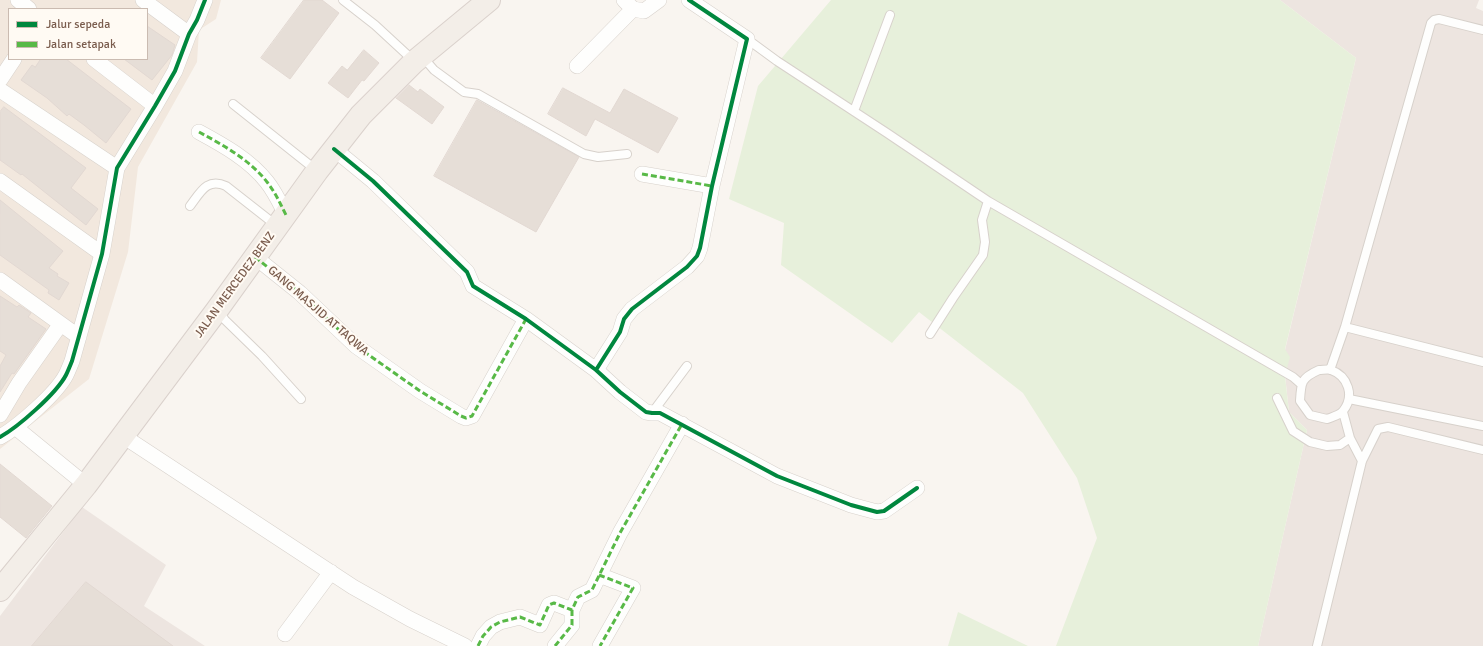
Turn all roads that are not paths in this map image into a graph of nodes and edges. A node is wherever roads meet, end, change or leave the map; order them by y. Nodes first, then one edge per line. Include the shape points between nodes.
1 (18, 0) edge
2 (143, 0) edge
3 (205, 0) edge
4 (343, 0) edge
5 (489, 0) edge
6 (659, 0) edge
7 (689, 0) edge
8 (629, 5) edge
9 (28, 8) edge
10 (890, 15) dead end
11 (1483, 30) edge
12 (189, 34) junction
13 (747, 39) junction
14 (418, 58) junction
15 (13, 60) edge
16 (95, 60) edge
17 (577, 66) dead end
18 (0, 80) edge
19 (0, 90) edge
20 (233, 104) dead end
21 (155, 106) junction
22 (854, 111) junction
23 (199, 132) dead end
24 (334, 149) junction
25 (627, 154) dead end
26 (117, 168) junction
27 (317, 171) junction
28 (642, 174) dead end
29 (0, 181) edge
30 (712, 186) junction
31 (988, 201) junction
32 (190, 206) dead end
33 (282, 221) junction
34 (102, 254) junction
35 (255, 257) junction
36 (0, 280) edge
37 (217, 310) junction
38 (526, 319) junction
39 (60, 325) junction
40 (1345, 327) junction
41 (930, 334) dead end
42 (79, 338) junction
43 (1483, 362) edge
44 (687, 366) dead end
45 (596, 370) junction
46 (1330, 370) junction
47 (1301, 384) junction
48 (1277, 398) dead end
49 (301, 399) dead end
50 (1349, 399) junction
51 (1343, 412) junction
52 (652, 413) junction
53 (0, 415) edge
54 (682, 424) junction
55 (1483, 426) edge
56 (15, 427) junction
57 (123, 436) junction
58 (0, 437) edge
59 (1350, 438) junction
60 (1483, 450) edge
61 (1362, 462) junction
62 (86, 485) junction
63 (917, 488) dead end
64 (332, 572) junction
65 (599, 575) junction
66 (0, 590) edge
67 (572, 610) junction
68 (285, 634) dead end
69 (465, 646) edge
70 (478, 646) edge
71 (555, 646) edge
72 (600, 646) edge
73 (1317, 646) edge

1 - 9 street
2 - 12 street
3 - 12 street
4 - 14 lane
5 - 14 main road, JALAN MERCEDEZ BENZ
6 - 8 street via 644,11
7 - 13 street
8 - 17 street
10 - 22 lane
11 - 40 lane via 1439,19 1431,23
12 - 21 street via 175,71
13 - 22 lane
13 - 30 street
14 - 24 main road, JALAN MERCEDEZ BENZ via 361,115
14 - 25 lane via 464,92 478,94 584,154 598,157
15 - 18 street
16 - 21 street
19 - 26 street
20 - 27 lane
21 - 26 street
22 - 31 lane
23 - 33 street via 242,159 259,174 273,191
24 - 27 main road, JALAN MERCEDEZ BENZ
24 - 38 street via 378,186 467,272 472,286
26 - 34 street
27 - 33 main road, JALAN MERCEDEZ BENZ
28 - 30 street
29 - 34 street
30 - 45 street via 697,256 687,267 632,309
31 - 41 lane via 982,220 985,242 983,255
31 - 47 lane via 1293,377
32 - 33 lane via 205,187 211,183 218,183
33 - 35 main road, JALAN MERCEDEZ BENZ
34 - 42 street
35 - 37 main road, JALAN MERCEDEZ BENZ
35 - 38 street, GANG MASJID AT TAQWA via 356,346 420,391 466,418 472,416
36 - 39 street
37 - 49 lane
37 - 57 main road, JALAN MERCEDEZ BENZ
38 - 45 street
39 - 42 street
39 - 53 street
40 - 43 lane
40 - 46 lane
42 - 56 street via 72,361 57,388
44 - 52 lane
45 - 52 street via 646,412
46 - 47 lane via 1319,370 1308,375
46 - 50 lane via 1342,376 1348,386
47 - 51 lane via 1300,401 1310,415 1327,420
48 - 59 lane via 1292,431 1310,442 1326,446 1340,445
50 - 51 lane
50 - 55 lane
51 - 59 lane
52 - 54 street via 658,412
54 - 63 street via 777,476 861,508 884,511
54 - 65 street
56 - 58 street
56 - 62 street
57 - 62 main road, JALAN MERCEDEZ BENZ
57 - 64 street
59 - 61 lane
60 - 61 lane via 1388,427 1378,429
61 - 73 lane
62 - 66 main road, JALAN MERCEDEZ BENZ
64 - 68 street
64 - 69 street via 399,613
65 - 67 street via 592,590 578,597
65 - 72 street via 633,588
67 - 70 street via 554,603 549,605 540,625 520,617 500,622 491,626
67 - 71 street via 572,625

